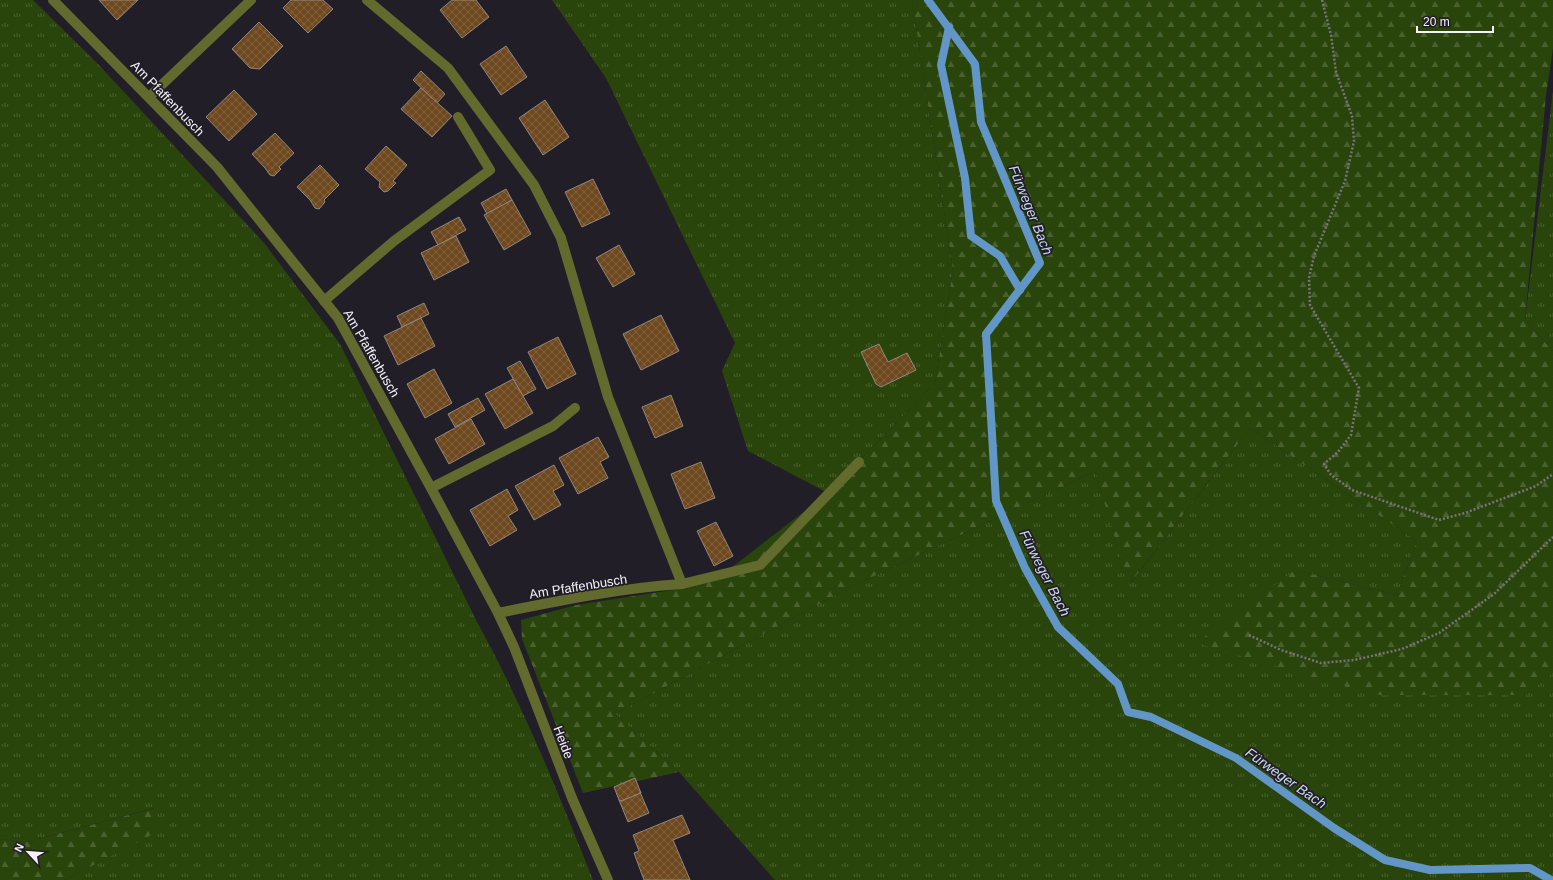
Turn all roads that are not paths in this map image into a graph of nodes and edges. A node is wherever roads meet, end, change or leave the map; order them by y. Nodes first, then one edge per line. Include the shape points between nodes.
1 (53, 0) edge
2 (251, 0) edge
3 (367, 0) edge
4 (149, 98) junction
5 (458, 117) dead end
6 (324, 301) junction
7 (575, 408) dead end
8 (859, 462) dead end
9 (431, 488) junction
10 (682, 584) junction
11 (498, 613) junction
12 (608, 880) edge

1 - 4 street, Am Pfaffenbusch
2 - 4 street
3 - 10 street via 448,68 534,185 561,238 608,397
4 - 6 street, Am Pfaffenbusch via 217,167
5 - 6 street via 490,170 394,241
6 - 9 street, Am Pfaffenbusch via 338,318
7 - 9 street via 553,426
8 - 10 street, Am Pfaffenbusch via 760,565
9 - 11 street, Am Pfaffenbusch
10 - 11 street, Am Pfaffenbusch via 574,598
11 - 12 street, Heide via 514,646 572,798

